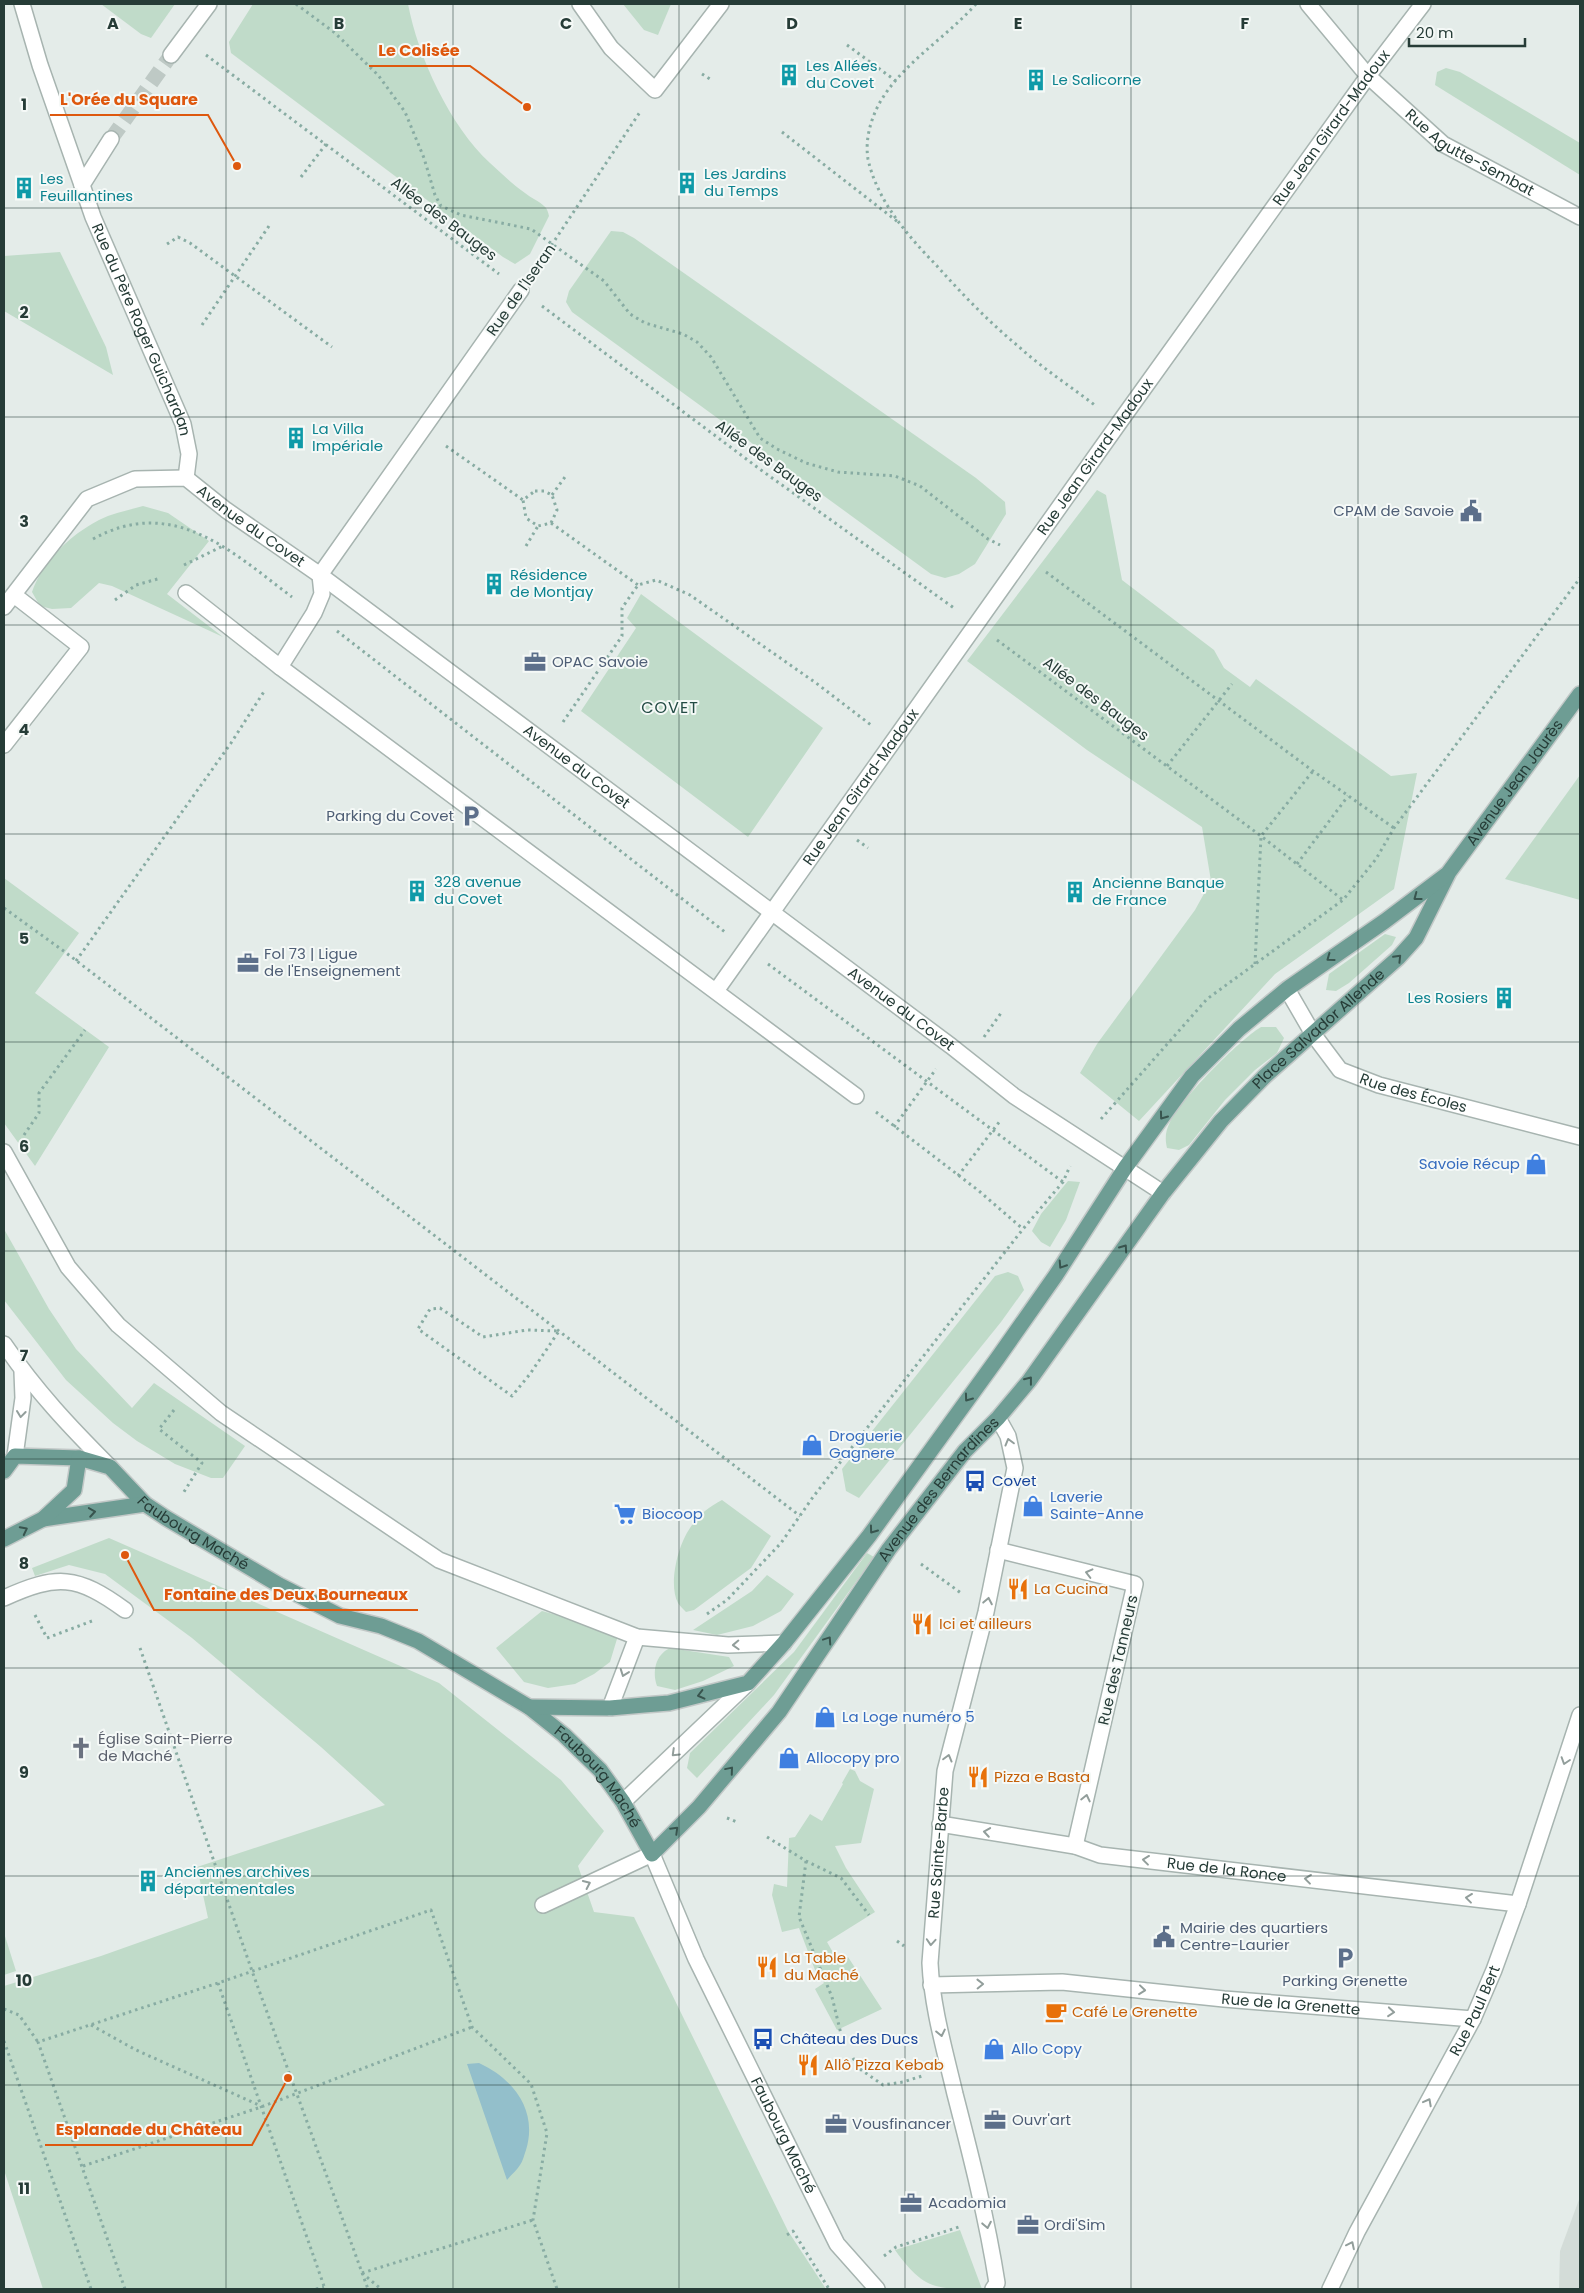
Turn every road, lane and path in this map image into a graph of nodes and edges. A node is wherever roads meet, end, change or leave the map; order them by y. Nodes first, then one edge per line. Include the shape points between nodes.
1 (22, 4) edge
2 (209, 4) edge
3 (296, 4) edge
4 (580, 4) edge
5 (721, 4) edge
6 (976, 4) edge
7 (1308, 4) edge
8 (1423, 4) edge
9 (184, 38) junction
10 (847, 45) dead end
11 (171, 55) tunnel mouth
12 (1368, 76) junction
13 (896, 81) junction
14 (655, 90) junction
15 (782, 132) dead end
16 (111, 139) tunnel mouth
17 (326, 144) junction
18 (301, 178) dead end
19 (82, 185) junction
20 (1580, 217) edge
21 (271, 223) dead end
22 (902, 225) junction
23 (167, 244) dead end
24 (552, 244) junction
25 (235, 277) junction
26 (521, 290) junction
27 (202, 325) dead end
28 (332, 347) dead end
29 (1119, 423) junction
30 (439, 441) dead end
31 (565, 476) dead end
32 (186, 478) junction
33 (552, 495) junction
34 (523, 500) junction
35 (551, 523) junction
36 (538, 526) junction
37 (91, 540) dead end
38 (526, 546) dead end
39 (1023, 557) junction
40 (320, 575) junction
41 (638, 585) junction
42 (186, 593) dead end
43 (14, 595) junction
44 (4, 607) edge
45 (314, 613) junction
46 (976, 624) junction
47 (280, 667) junction
48 (1232, 684) dead end
49 (1580, 694) edge
50 (1219, 701) junction
51 (572, 708) dead end
52 (848, 708) dead end
53 (4, 745) edge
54 (1167, 766) junction
55 (1313, 771) junction
56 (1348, 796) junction
57 (1394, 828) dead end
58 (1261, 836) junction
59 (1297, 864) junction
60 (1449, 872) junction
61 (1343, 900) dead end
62 (4, 908) edge
63 (773, 913) junction
64 (747, 949) junction
65 (76, 961) junction
66 (1255, 964) dead end
67 (1287, 989) junction
68 (716, 991) junction
69 (85, 1030) dead end
70 (1313, 1034) junction
71 (951, 1046) junction
72 (927, 1083) junction
73 (856, 1096) joint
74 (1014, 1096) junction
75 (1221, 1121) joint
76 (894, 1127) junction
77 (993, 1132) junction
78 (1580, 1137) edge
79 (6, 1155) edge
80 (1125, 1168) junction
81 (958, 1176) junction
82 (1063, 1182) dead end
83 (1163, 1193) junction
84 (1023, 1229) dead end
85 (558, 1331) junction
86 (4, 1344) edge
87 (22, 1372) junction
88 (182, 1416) dead end
89 (998, 1418) junction
90 (72, 1429) junction
91 (15, 1456) junction
92 (79, 1458) junction
93 (110, 1467) junction
94 (4, 1471) edge
95 (145, 1504) junction
96 (800, 1516) dead end
97 (166, 1518) junction
98 (43, 1519) junction
99 (4, 1539) edge
100 (998, 1550) junction
101 (921, 1564) dead end
102 (4, 1598) edge
103 (124, 1610) joint
104 (986, 1612) junction
105 (37, 1620) dead end
106 (637, 1636) junction
107 (784, 1643) junction
108 (140, 1648) dead end
109 (748, 1683) junction
110 (529, 1707) junction
111 (610, 1708) junction
112 (1580, 1715) edge
113 (623, 1802) junction
114 (940, 1824) junction
115 (767, 1837) dead end
116 (1075, 1846) junction
117 (652, 1854) junction
118 (806, 1861) junction
119 (1518, 1904) junction
120 (543, 1905) dead end
121 (870, 1915) dead end
122 (252, 1971) junction
123 (218, 1983) junction
124 (931, 1985) junction
125 (4, 2008) edge
126 (1473, 2018) junction
127 (90, 2024) junction
128 (472, 2027) junction
129 (841, 2034) dead end
130 (4, 2041) edge
131 (38, 2042) junction
132 (853, 2058) dead end
133 (948, 2066) junction
134 (297, 2093) junction
135 (261, 2106) junction
136 (83, 2166) junction
137 (533, 2220) junction
138 (988, 2225) junction
139 (787, 2235) dead end
140 (362, 2273) junction
141 (864, 2274) junction
142 (324, 2288) edge
143 (91, 2289) edge
144 (126, 2289) edge
145 (316, 2289) edge
146 (368, 2289) edge
147 (381, 2289) edge
148 (557, 2289) edge
149 (829, 2289) edge
150 (877, 2289) edge
151 (993, 2289) edge
152 (1330, 2289) edge

1 - 19 street, Rue du Père Roger Guichardan
2 - 9 street
3 - 24 path via 335,32 378,75 400,104 441,206 461,215 531,229
4 - 14 street via 611,48
5 - 14 street
6 - 13 path via 961,21 915,59
7 - 12 street
8 - 12 street, Rue Jean Girard-Madoux
9 - 11 street
9 - 17 path, Allée des Bauges
10 - 13 path
12 - 20 street, Rue Agutte-Sembat via 1443,144
12 - 29 street, Rue Jean Girard-Madoux
13 - 22 path via 879,105 867,135 868,158 881,195
14 - 24 path, Rue de l'Iseran
15 - 22 path
16 - 19 street
17 - 18 path
17 - 26 path, Allée des Bauges
19 - 32 street, Rue du Père Roger Guichardan via 183,424 189,454
21 - 25 path
22 - 29 path via 925,254 995,326
23 - 25 path via 178,237
24 - 26 path, Rue de l'Iseran
24 - 39 path via 604,281 630,314 645,323 683,334 697,342 711,357 760,438 806,463 838,472 895,476 920,486 988,539
25 - 27 path
25 - 28 path
26 - 40 street, Rue de l'Iseran
26 - 46 path, Allée des Bauges via 761,470
29 - 39 street, Rue Jean Girard-Madoux
30 - 34 path
31 - 33 path
32 - 40 street, Avenue du Covet
32 - 43 street, Avenue du Covet via 135,479 87,499
33 - 34 path via 535,491
33 - 35 path via 557,510
34 - 36 path via 526,518
35 - 36 path
35 - 41 path
36 - 38 path
37 - 45 path via 124,525 156,524 195,531 224,546
39 - 46 street, Rue Jean Girard-Madoux
39 - 50 path
40 - 45 street via 322,594
40 - 63 street, Avenue du Covet
41 - 51 path via 622,608 622,636
41 - 52 path via 656,580 690,595
42 - 47 street
43 - 44 street, Avenue du Covet
43 - 53 street via 81,647
45 - 47 street
45 - 64 path
46 - 54 path, Allée des Bauges
46 - 63 street, Rue Jean Girard-Madoux
47 - 65 path via 231,743
47 - 68 street
48 - 50 path
49 - 60 main road, Avenue Jean Jaurès
50 - 54 path
50 - 55 path
54 - 58 path, Allée des Bauges
55 - 56 path
55 - 58 path
56 - 57 path
56 - 59 path
58 - 59 path, Allée des Bauges
58 - 66 path
59 - 61 path, Allée des Bauges
60 -> 67 main road
70 -> 60 main road, Place Salvador Allende via 1416,938
62 - 65 path
63 - 64 street, Rue Jean Girard-Madoux
63 - 71 street, Avenue du Covet
64 - 68 street, Rue Jean Girard-Madoux
64 - 72 path
65 - 85 path
67 - 70 street, Rue des Écoles
67 -> 80 main road, Avenue des Bernardines via 1239,1029 1192,1076
68 - 73 street
69 - 79 path via 40,1092 39,1112
70 - 75 main road, Place Salvador Allende
70 - 78 street, Rue des Écoles via 1340,1070 1380,1085
71 - 72 path
71 - 74 street, Avenue du Covet
72 - 76 path
72 - 77 path
73 - 76 path
74 - 77 path
74 - 80 street, Avenue du Covet
75 - 83 main road, Avenue des Bernardines
76 - 81 path
77 - 81 path
77 - 82 path
79 - 106 street via 68,1267 118,1325 221,1413 439,1560
80 - 83 street, Avenue du Covet
80 -> 107 main road, Avenue des Bernardines via 997,1359 869,1536
81 - 84 path
89 -> 83 main road, Avenue des Bernardines via 1029,1381
85 - 85 path via 527,1330 483,1337 440,1308 430,1309 418,1329 512,1396
85 - 96 path
86 - 87 street, Faubourg Maché
87 - 90 street, Faubourg Maché
87 -> 91 street via 23,1398
88 - 97 path via 174,1410 159,1429 202,1463
100 -> 89 street, Rue Sainte-Barbe via 1015,1468 1008,1436
117 -> 89 main road, Avenue des Bernardines via 698,1807 779,1712 889,1549 965,1451
90 - 92 street, Faubourg Maché
90 - 93 street, Faubourg Maché
91 - 92 main road
91 - 94 main road
92 - 93 main road
92 - 98 main road via 74,1490
93 - 95 main road, Faubourg Maché
95 - 97 main road, Faubourg Maché
98 -> 95 main road
97 - 110 main road, Faubourg Maché via 279,1585 340,1616 381,1626 418,1641
99 -> 98 main road
104 -> 100 street, Rue Sainte-Barbe
116 -> 100 street, Rue des Tanneurs via 1135,1584
101 - 104 path
102 - 103 street via 25,1589 65,1582 100,1592
103 - 105 path via 47,1638
114 -> 104 street, Rue Sainte-Barbe via 945,1771
107 -> 106 street via 728,1645
106 -> 111 street
107 - 109 main road, Avenue des Bernardines
108 - 122 path
109 -> 111 main road via 670,1702
109 -> 113 street, Avenue des Bernardines
110 - 111 main road
110 - 113 main road, Faubourg Maché via 600,1770
112 -> 119 street, Rue Paul Bert
113 - 117 main road, Faubourg Maché
116 -> 114 street, Rue de la Ronce
114 -> 124 street, Rue Sainte-Barbe
115 - 118 path
119 -> 116 street, Rue de la Ronce via 1100,1855
120 -> 117 street
117 - 141 street, Faubourg Maché via 696,1959 836,2244
118 - 121 path via 841,1878
118 - 129 path via 799,1917 832,1996
119 - 126 street, Rue Paul Bert
122 - 123 path
122 - 128 path via 431,1910
122 - 134 path
123 - 127 path
123 - 135 path
124 -> 126 street, Rue de la Grenette via 1062,1982
124 -> 133 street, Rue Sainte-Barbe
125 - 131 path via 19,2015
152 -> 126 street, Rue Paul Bert via 1357,2232
127 - 131 path
127 - 135 path via 136,2050
128 - 134 path
128 - 137 path via 531,2084 547,2133
130 - 143 path
131 - 136 path
132 - 133 path via 860,2069 883,2085 904,2082
133 - 138 street, Rue Sainte-Barbe
134 - 135 path
134 - 140 path
135 - 136 path
135 - 142 path
136 - 144 path
137 - 140 path
137 - 148 path
138 - 141 path via 976,2222 896,2247
138 - 151 street, Rue Sainte-Barbe via 997,2283
139 - 149 path via 793,2231
140 - 146 path
140 - 147 path
141 - 150 street, Faubourg Maché
142 - 145 path

